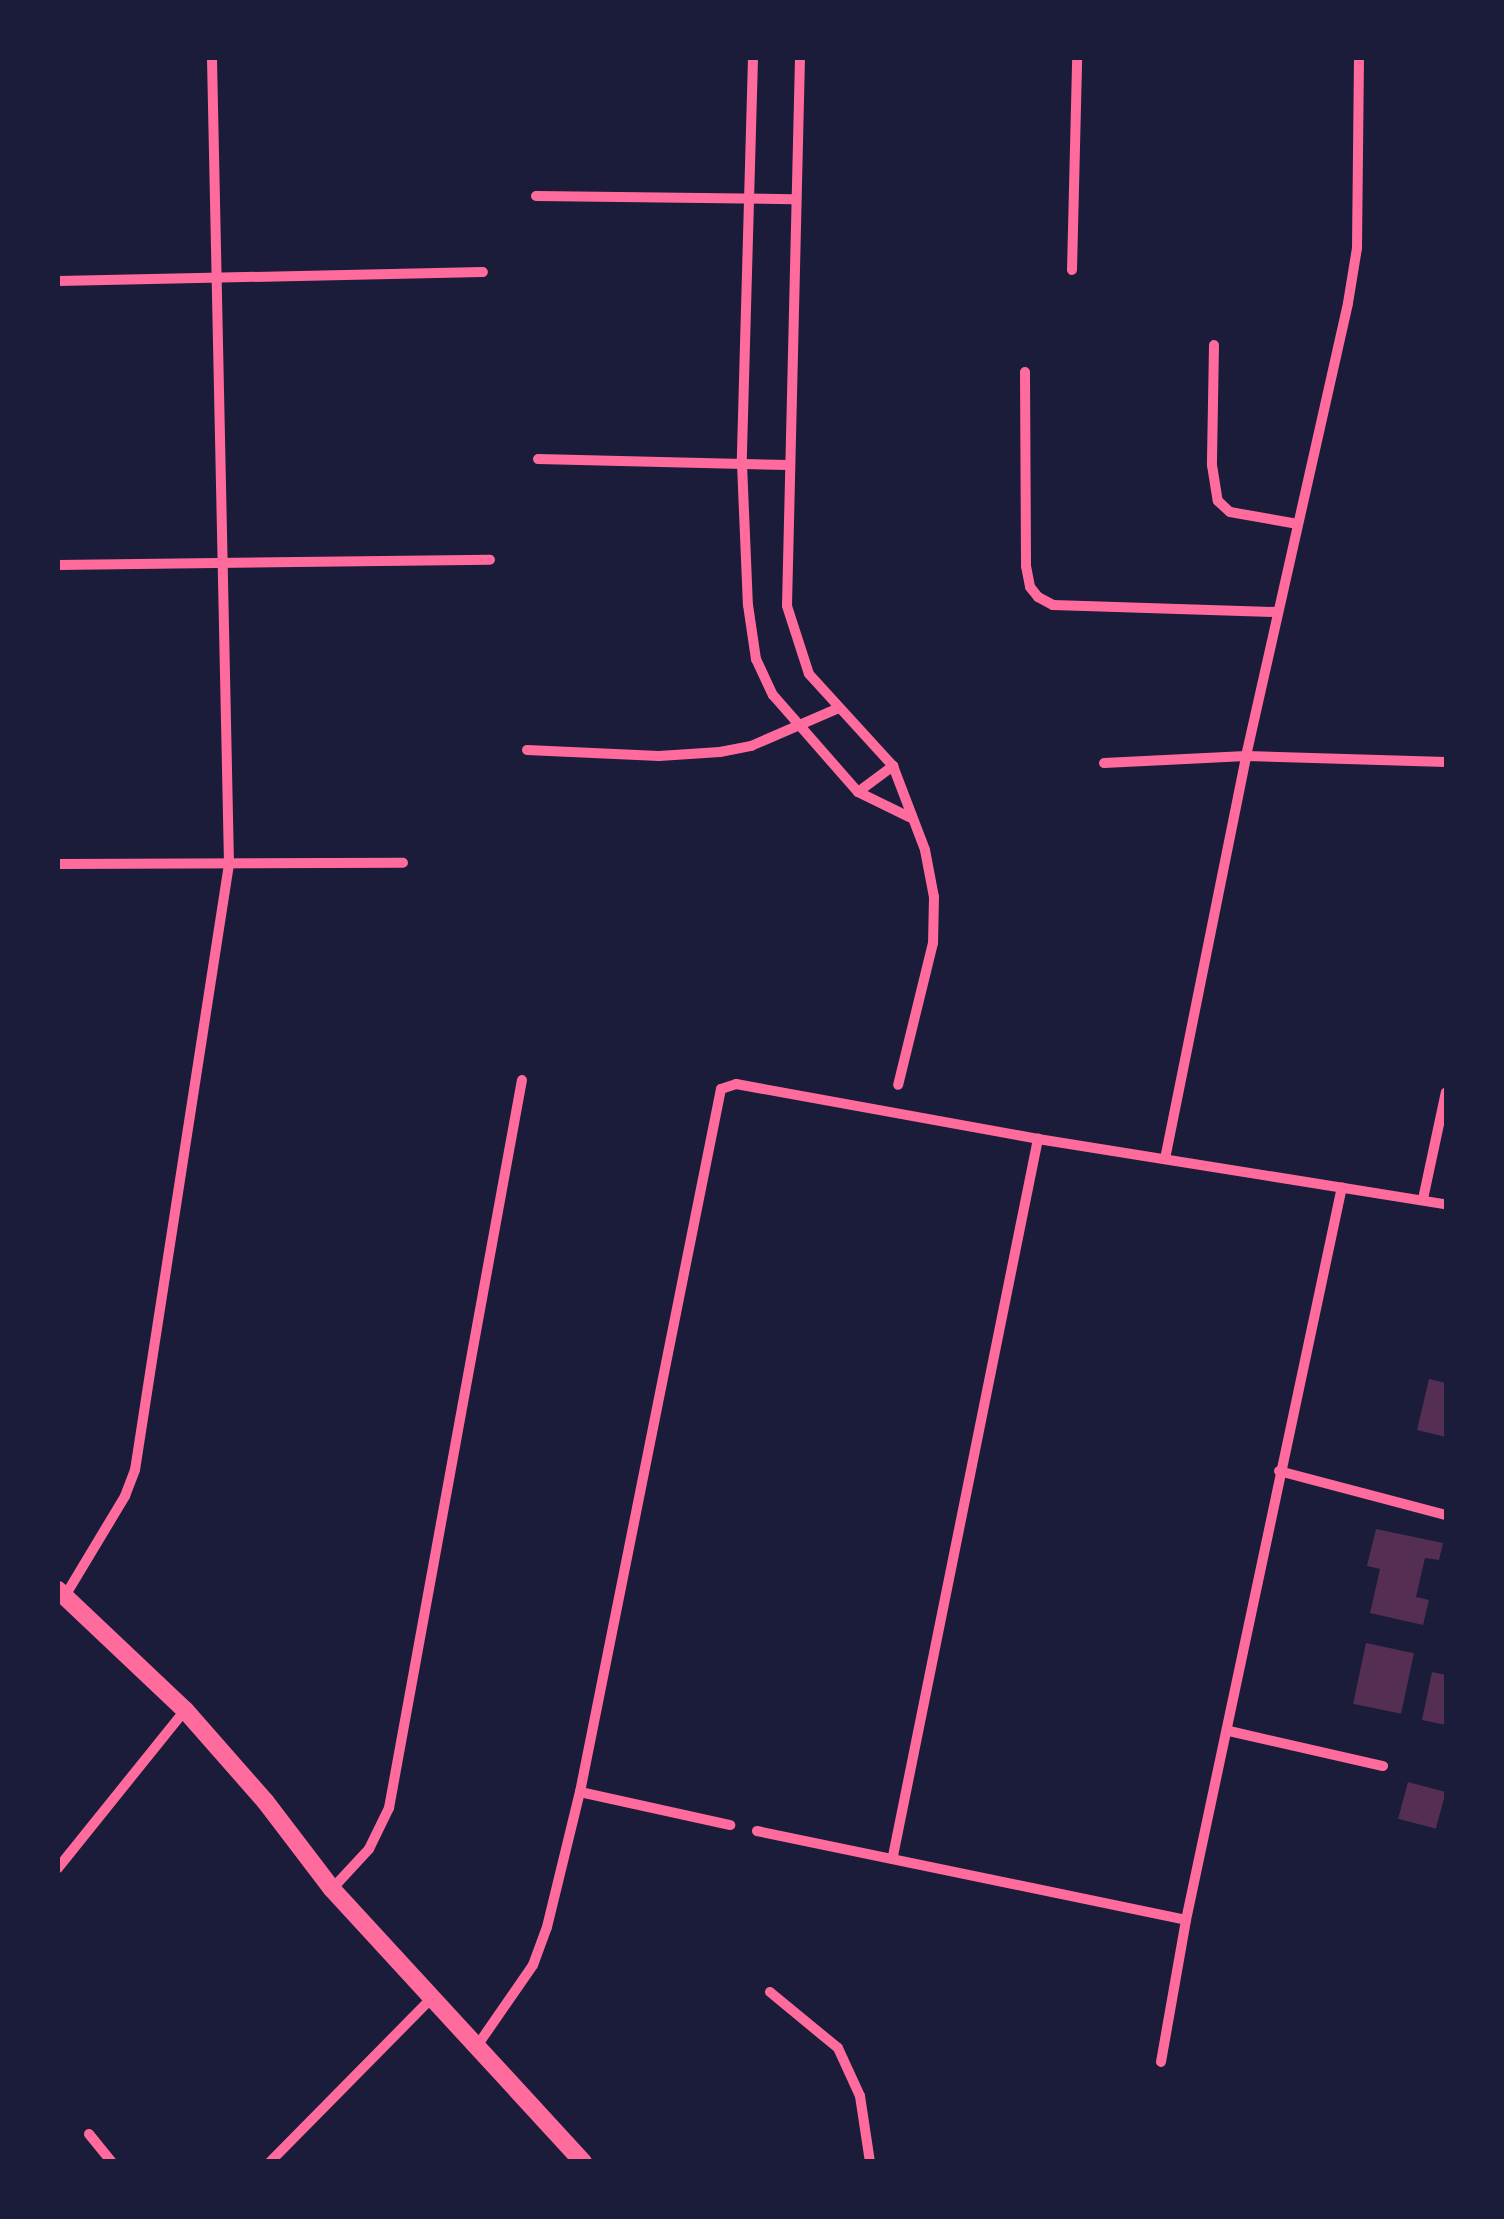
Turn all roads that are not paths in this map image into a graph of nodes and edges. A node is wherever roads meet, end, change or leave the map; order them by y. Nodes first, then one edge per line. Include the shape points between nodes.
1 (212, 58) edge
2 (754, 58) edge
3 (800, 58) edge
4 (1077, 58) edge
5 (1359, 58) edge
6 (536, 196) dead end
7 (751, 199) junction
8 (794, 200) junction
9 (1072, 270) dead end
10 (483, 272) dead end
11 (216, 278) junction
12 (58, 281) edge
13 (1214, 346) dead end
14 (1025, 372) dead end
15 (538, 460) dead end
16 (742, 464) junction
17 (788, 465) junction
18 (1298, 524) junction
19 (490, 560) dead end
20 (222, 563) junction
21 (58, 565) edge
22 (1277, 612) junction
23 (839, 708) junction
24 (798, 726) junction
25 (527, 750) dead end
26 (1246, 756) junction
27 (1446, 762) edge
28 (1104, 764) dead end
29 (893, 766) junction
30 (858, 792) junction
31 (909, 816) junction
32 (403, 863) dead end
33 (58, 864) edge
34 (229, 864) junction
35 (522, 1080) dead end
36 (898, 1085) dead end
37 (1446, 1092) edge
38 (1038, 1139) junction
39 (1165, 1159) junction
40 (1342, 1187) junction
41 (1423, 1199) junction
42 (1446, 1204) edge
43 (1279, 1471) junction
44 (1446, 1515) edge
45 (61, 1593) edge
46 (185, 1710) junction
47 (1229, 1731) junction
48 (1383, 1766) dead end
49 (580, 1792) junction
50 (730, 1825) dead end
51 (757, 1831) dead end
52 (893, 1856) junction
53 (58, 1868) edge
54 (332, 1889) junction
55 (1186, 1920) junction
56 (770, 1992) dead end
57 (432, 1998) junction
58 (477, 2046) junction
59 (1160, 2062) dead end
60 (89, 2134) dead end
61 (112, 2162) edge
62 (270, 2162) edge
63 (583, 2162) edge
64 (870, 2162) edge

1 - 11 street
2 - 7 street
3 - 8 street
4 - 9 street
5 - 18 street via 1357,248
6 - 7 street
7 - 8 street
7 - 16 street
8 - 17 street
10 - 11 street
11 - 12 street
11 - 20 street
13 - 18 street via 1212,465 1218,502 1230,512
14 - 22 street via 1026,566 1038,598 1053,605
15 - 16 street
16 - 17 street
16 - 24 street via 756,659 772,695
17 - 23 street via 788,606 808,674
18 - 22 street
19 - 20 street
20 - 21 street
20 - 34 street
22 - 26 street
23 - 24 street
23 - 29 street
24 - 25 street via 720,752
24 - 30 street
26 - 27 street
26 - 28 street
26 - 39 street
29 - 30 street
29 - 31 street
30 - 31 street
31 - 36 street via 931,881 933,943
32 - 34 street
33 - 34 street
34 - 45 street via 135,1470
35 - 54 street via 389,1808 369,1849
37 - 41 street
38 - 39 street
38 - 49 street via 736,1084 720,1090
38 - 52 street
39 - 40 street
40 - 41 street
40 - 43 street
41 - 42 street
43 - 44 street
43 - 47 street
45 - 46 street
46 - 53 street
46 - 54 street
47 - 48 street
47 - 55 street
49 - 50 street
49 - 58 street via 533,1965
51 - 52 street
52 - 55 street
54 - 57 street
55 - 59 street
56 - 64 street via 838,2048 860,2096
57 - 58 street
57 - 62 street
58 - 63 street
60 - 61 street

